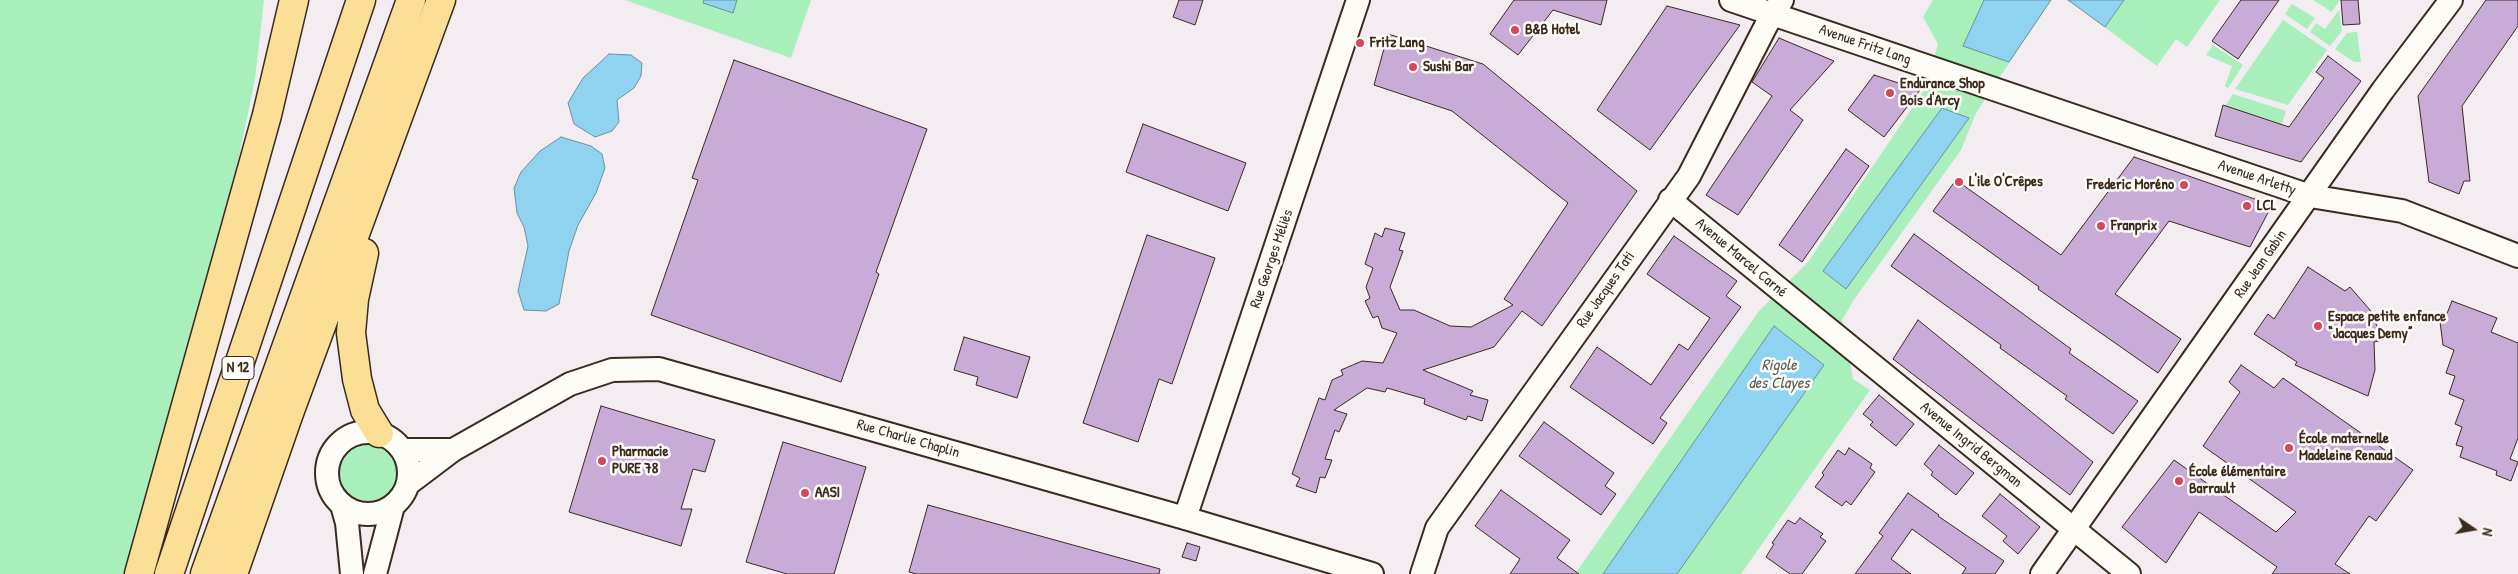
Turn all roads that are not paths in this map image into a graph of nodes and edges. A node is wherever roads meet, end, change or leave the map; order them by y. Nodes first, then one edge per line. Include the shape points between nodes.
1 (294, 0) edge
2 (361, 0) edge
3 (411, 0) edge
4 (441, 0) edge
5 (1358, 0) edge
6 (1731, 0) edge
7 (2451, 0) edge
8 (1777, 7) edge
9 (1998, 90) joint
10 (2310, 196) junction
11 (1670, 200) junction
12 (368, 203) junction
13 (2518, 256) edge
14 (1812, 317) joint
15 (379, 433) junction
16 (402, 450) junction
17 (454, 450) junction
18 (408, 484) junction
19 (342, 505) junction
20 (393, 506) junction
21 (1185, 518) junction
22 (2073, 528) junction
23 (139, 574) edge
24 (169, 574) edge
25 (205, 574) edge
26 (233, 574) edge
27 (352, 574) edge
28 (375, 574) edge
29 (1372, 574) edge
30 (1422, 574) edge
31 (2042, 574) edge
32 (2129, 574) edge

1 - 23 highway via 266,115
2 - 24 highway, N 12
3 - 25 highway, N 12
4 - 12 highway
5 - 21 street, Rue Georges Méliès
6 - 8 street, Avenue Fritz Lang
7 - 10 street, Rue Jean Gabin
8 - 9 street, Avenue Fritz Lang
8 - 11 street, Rue Jacques Tati via 1689,176
9 - 10 street, Avenue Arletty
10 - 13 street, Avenue Arletty via 2402,211
10 - 22 street, Rue Jean Gabin
11 - 14 street, Avenue Marcel Carné
11 - 30 street, Rue Jacques Tati via 1437,528
12 - 15 highway via 367,241 354,299 352,333 357,379 365,410
12 - 26 highway
14 - 22 street, Avenue Ingrid Bergman
15 - 16 street
15 - 19 street via 351,435 331,454 328,482
16 - 17 street, Rue Charlie Chaplin
16 - 18 street via 409,472
17 - 18 street, Rue Charlie Chaplin
17 - 21 street, Rue Charlie Chaplin via 570,384 612,370 659,369
18 - 20 street
19 - 20 street via 354,512 368,514
19 - 27 street
20 - 28 street
21 - 29 street, Rue Charlie Chaplin
22 - 31 street, Rue Jean Gabin
22 - 32 street, Avenue Ingrid Bergman

